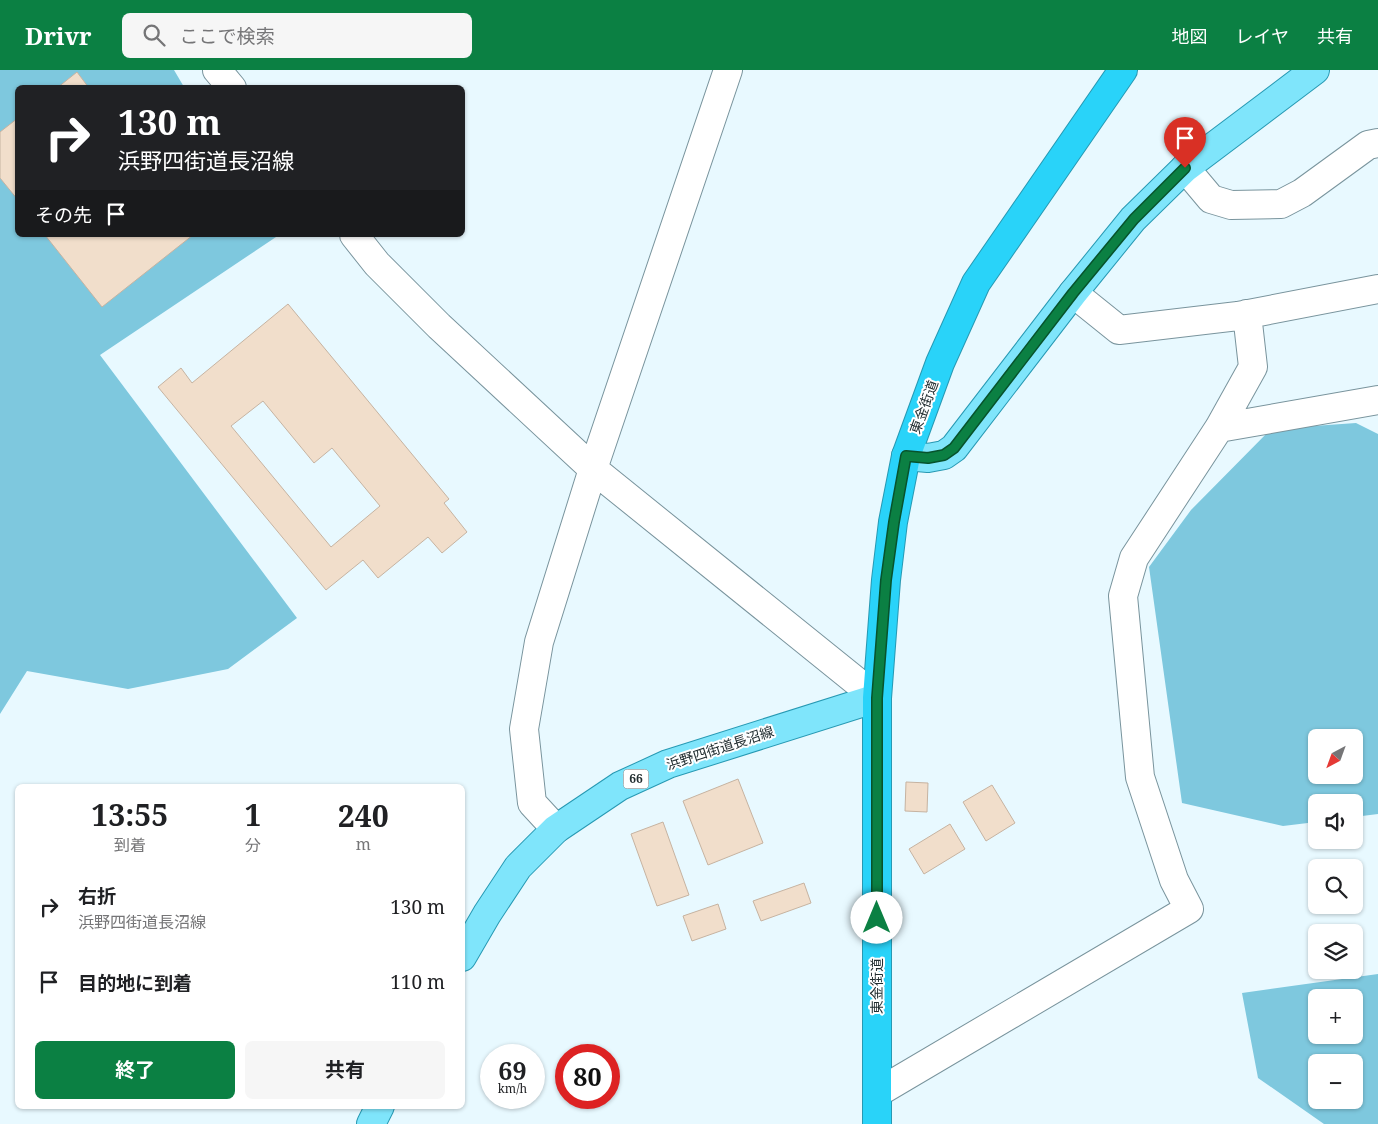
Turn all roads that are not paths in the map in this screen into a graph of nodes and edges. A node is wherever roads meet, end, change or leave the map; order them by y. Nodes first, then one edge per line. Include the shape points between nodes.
1 (217, 70) edge
2 (728, 70) edge
3 (1123, 70) edge
4 (1315, 70) edge
5 (230, 85) edge
6 (1378, 143) edge
7 (1185, 168) junction
8 (356, 237) edge
9 (1378, 289) edge
10 (1073, 293) junction
11 (1247, 314) junction
12 (1378, 400) edge
13 (1219, 428) junction
14 (906, 456) junction
15 (593, 469) junction
16 (877, 698) junction
17 (556, 830) junction
18 (465, 952) edge
19 (877, 1093) junction
20 (378, 1109) edge
21 (371, 1124) edge
22 (877, 1124) edge

1 - 5 street
2 - 15 street
3 - 14 highway, 東金街道 via 976,283 940,363
4 - 7 main road
6 - 7 street via 1368,145 1302,193 1281,204 1231,205 1211,199
7 - 10 main road via 1134,219
8 - 15 street via 377,264 439,326
9 - 11 street
10 - 11 street via 1119,330
10 - 14 main road via 954,448 944,455 928,458
11 - 13 street via 1253,367
12 - 13 street
13 - 19 street via 1134,558 1123,596 1140,777 1174,880 1189,909
14 - 16 highway, 東金街道 via 886,580
15 - 16 street
15 - 17 street via 539,642 524,729 532,803
16 - 17 main road, 浜野四街道長沼線 / 66 via 668,764 620,786
16 - 19 highway, 東金街道
17 - 18 main road, 浜野四街道長沼線 / 66 via 518,867
19 - 22 highway, 東金街道
20 - 21 main road

